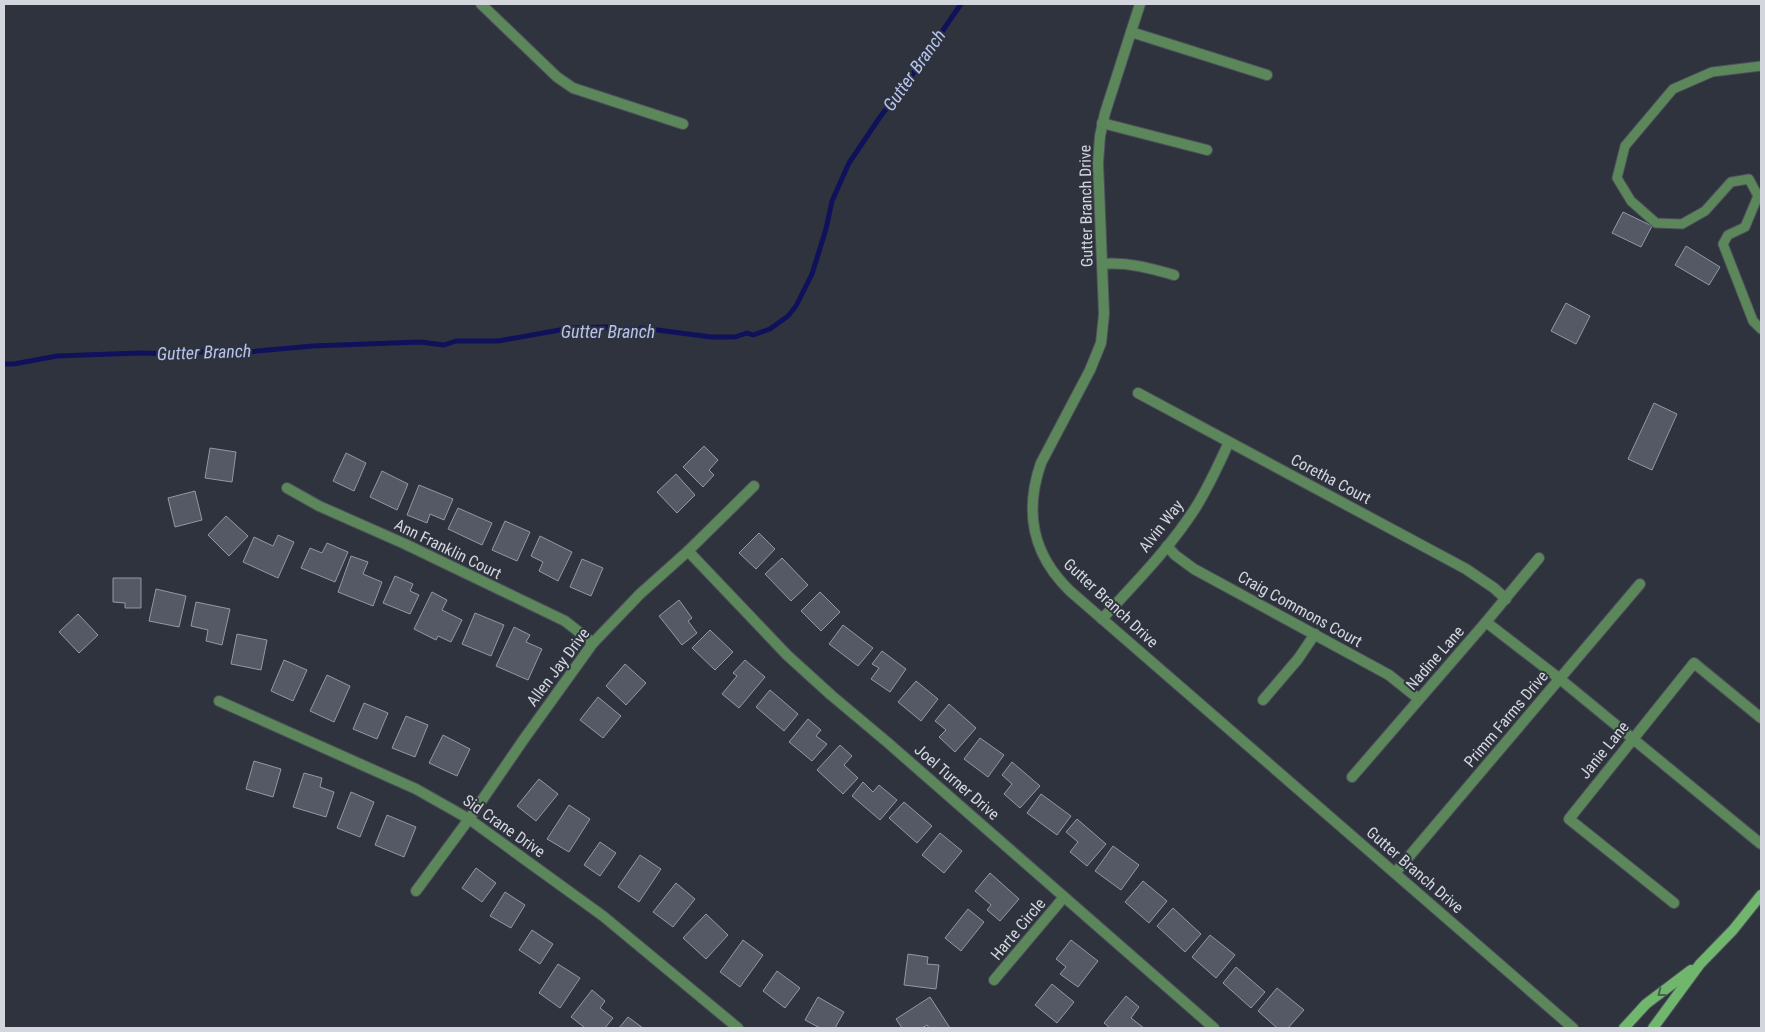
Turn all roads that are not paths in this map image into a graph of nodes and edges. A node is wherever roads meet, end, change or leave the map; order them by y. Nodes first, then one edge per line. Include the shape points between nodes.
1 (481, 4) edge
2 (1140, 4) edge
3 (1131, 32) junction
4 (1761, 66) edge
5 (1267, 75) dead end
6 (1102, 123) junction
7 (683, 124) dead end
8 (1207, 150) dead end
9 (1102, 264) junction
10 (1174, 275) dead end
11 (1761, 329) edge
12 (1138, 393) dead end
13 (1229, 442) junction
14 (754, 486) dead end
15 (287, 488) dead end
16 (1167, 546) junction
17 (688, 551) junction
18 (1539, 558) dead end
19 (1640, 584) dead end
20 (1506, 599) junction
21 (1102, 619) junction
22 (1486, 622) junction
23 (1315, 634) junction
24 (593, 643) junction
25 (1560, 679) junction
26 (1263, 700) dead end
27 (1419, 700) junction
28 (219, 701) dead end
29 (1761, 718) edge
30 (1633, 739) junction
31 (1352, 777) dead end
32 (470, 819) junction
33 (1761, 844) edge
34 (1395, 873) junction
35 (416, 891) dead end
36 (1761, 895) edge
37 (1064, 897) junction
38 (1674, 903) dead end
39 (1700, 964) junction
40 (994, 980) dead end
41 (738, 1028) edge
42 (1214, 1028) edge
43 (1573, 1028) edge
44 (1624, 1028) edge
45 (1653, 1028) edge

1 - 7 street via 565,83 583,92
2 - 3 street, Gutter Branch Drive
3 - 5 street
3 - 6 street, Gutter Branch Drive
4 - 11 lane via 1712,72 1673,89 1625,146 1617,178 1631,201 1656,223 1682,224 1705,211 1731,182 1749,179 1758,196 1745,228 1728,236 1723,244 1753,321
6 - 8 street
6 - 9 street, Gutter Branch Drive via 1098,163
9 - 10 street via 1126,263
9 - 21 street, Gutter Branch Drive via 1104,314 1101,343 1041,462 1032,503 1035,531 1051,570
12 - 13 street, Coretha Court
13 - 16 street, Alvin Way via 1196,507
13 - 20 street, Coretha Court via 1466,569
14 - 17 street, Allen Jay Drive
15 - 24 street, Ann Franklin Court via 319,506 565,620
16 - 21 street, Alvin Way
16 - 23 street, Craig Commons Court via 1194,568
17 - 24 street, Allen Jay Drive via 640,594
17 - 37 street, Joel Turner Drive via 825,690
18 - 20 street, Nadine Lane
19 - 25 street, Primm Farms Drive
20 - 22 street, Nadine Lane
21 - 34 street, Gutter Branch Drive
22 - 25 street
22 - 27 street, Nadine Lane
23 - 26 street
23 - 27 street, Craig Commons Court via 1389,674
24 - 32 street, Allen Jay Drive
25 - 30 street
25 - 34 street, Primm Farms Drive
27 - 31 street, Nadine Lane
28 - 32 street, Sid Crane Drive via 416,789
29 - 30 street, Janie Lane via 1694,663
30 - 33 street
30 - 38 street, Janie Lane via 1569,819
32 - 35 street, Allen Jay Drive
32 - 41 street, Sid Crane Drive via 603,916
34 - 43 street, Gutter Branch Drive
36 - 39 main road
37 - 40 street, Harte Circle
37 - 42 street, Joel Turner Drive
39 -> 44 main road via 1646,1004
39 - 45 main road

